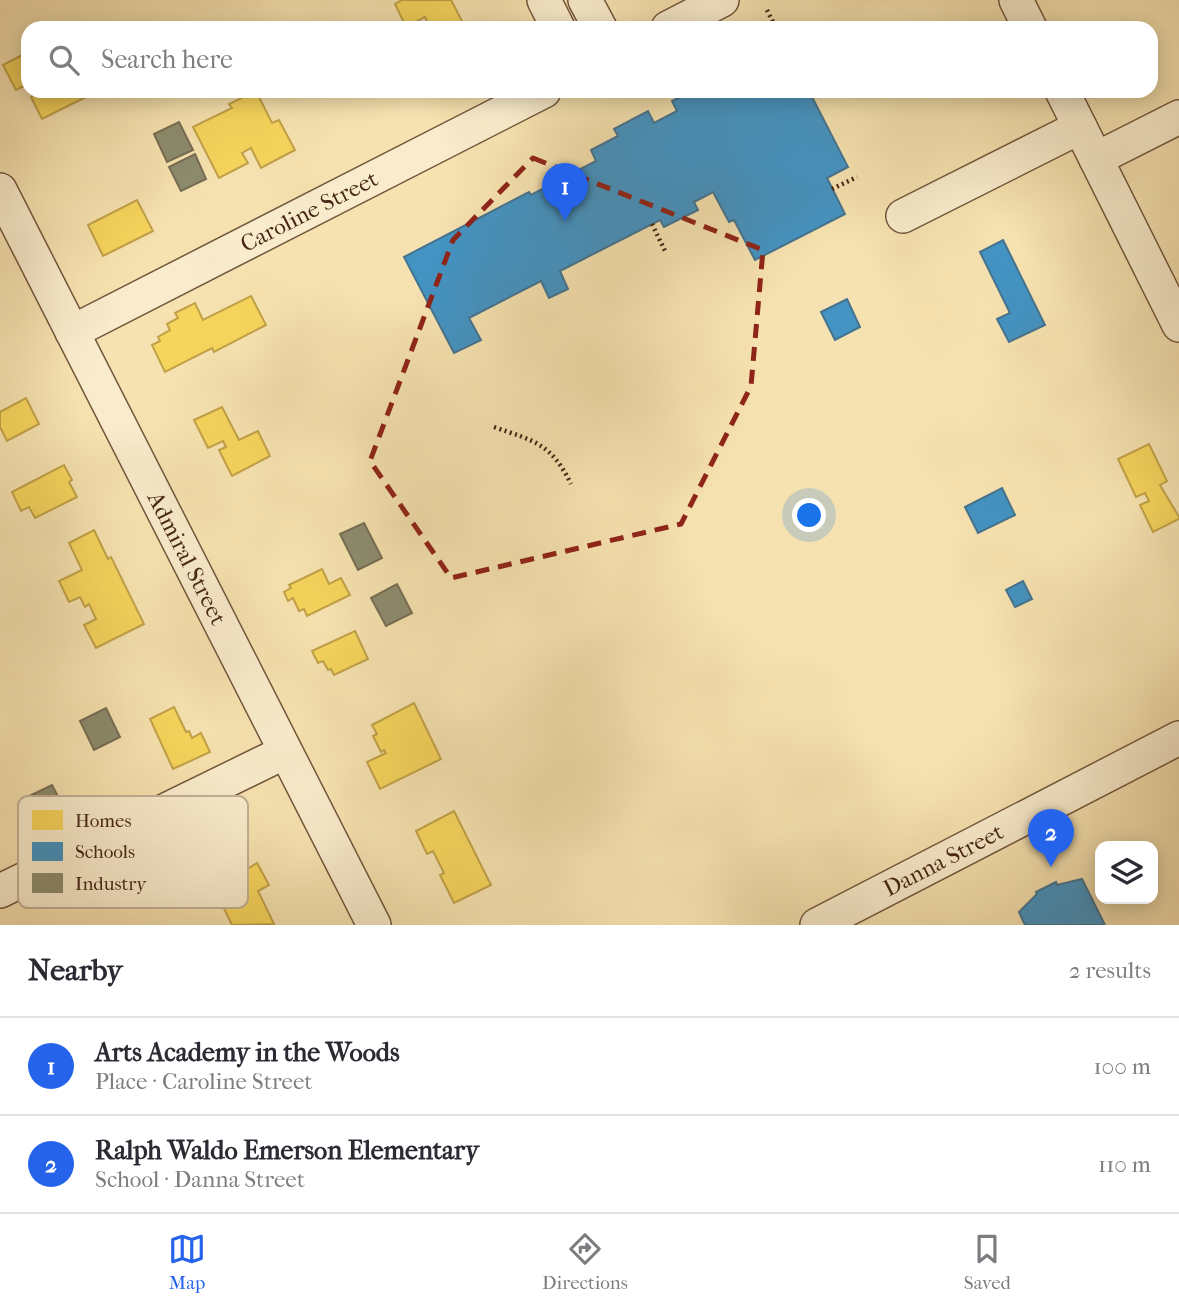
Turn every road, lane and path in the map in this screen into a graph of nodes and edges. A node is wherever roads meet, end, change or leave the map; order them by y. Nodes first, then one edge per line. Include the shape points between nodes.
1 (544, 0) edge
2 (586, 0) edge
3 (722, 0) edge
4 (1016, 0) edge
5 (767, 10) dead end
6 (554, 21) edge
7 (596, 21) edge
8 (681, 21) edge
9 (772, 21) edge
10 (1026, 21) edge
11 (530, 98) edge
12 (1066, 98) edge
13 (1179, 117) edge
14 (1080, 127) junction
15 (1096, 159) junction
16 (857, 177) dead end
17 (832, 189) dead end
18 (0, 190) edge
19 (903, 216) dead end
20 (652, 224) dead end
21 (665, 251) dead end
22 (1179, 325) edge
23 (72, 332) junction
24 (494, 426) dead end
25 (571, 484) dead end
26 (1179, 738) edge
27 (285, 752) junction
28 (195, 796) edge
29 (18, 882) edge
30 (0, 891) edge
31 (374, 925) edge
32 (817, 925) edge

1 - 6 street
2 - 7 street
3 - 8 street
4 - 10 street
5 - 9 path
11 - 23 street, Caroline Street
12 - 14 street
13 - 15 street
14 - 15 street
14 - 19 street
15 - 22 street
16 - 17 path
18 - 23 street, Admiral Street
20 - 21 path
23 - 27 street, Admiral Street
24 - 25 path via 538,442 561,464
26 - 32 street, Danna Street
27 - 28 street
27 - 31 street, Admiral Street
29 - 30 street

